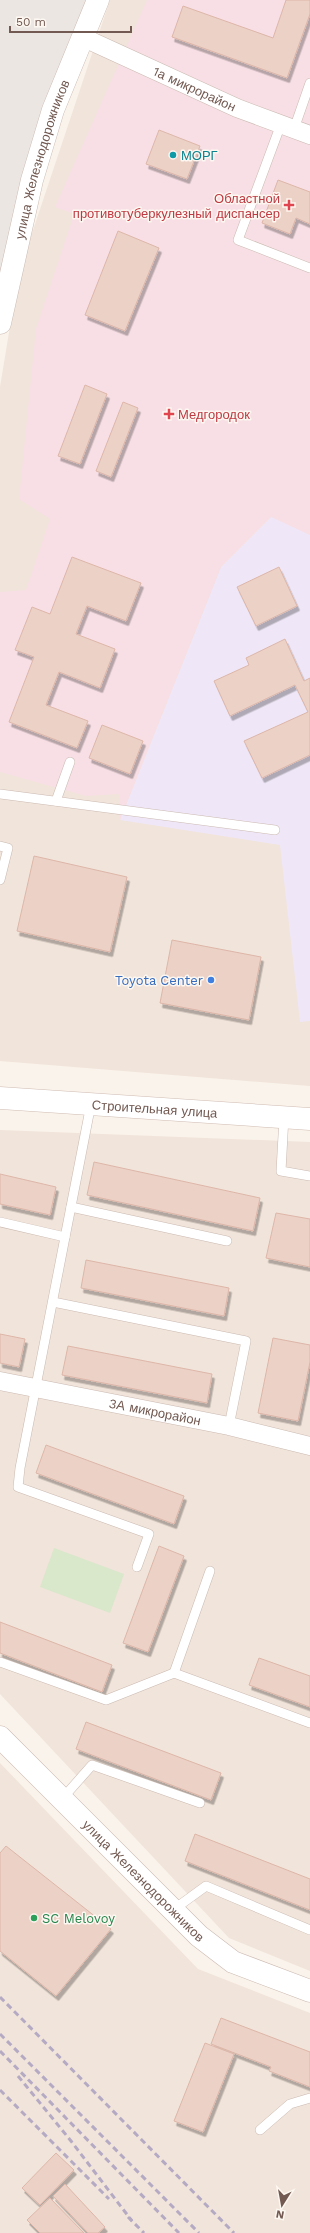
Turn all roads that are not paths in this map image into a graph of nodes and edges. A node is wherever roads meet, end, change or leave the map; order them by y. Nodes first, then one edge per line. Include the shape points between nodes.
1 (98, 0) edge
2 (82, 37) junction
3 (309, 89) edge
4 (295, 129) edge
5 (310, 268) edge
6 (4, 287) edge
7 (0, 323) edge
8 (70, 762) dead end
9 (0, 794) edge
10 (56, 801) junction
11 (275, 830) dead end
12 (0, 846) edge
13 (0, 880) edge
14 (0, 1098) edge
15 (91, 1104) junction
16 (284, 1116) junction
17 (310, 1119) edge
18 (310, 1176) edge
19 (71, 1207) junction
20 (0, 1222) edge
21 (65, 1237) junction
22 (227, 1241) dead end
23 (53, 1302) junction
24 (0, 1381) edge
25 (36, 1388) junction
26 (229, 1426) junction
27 (310, 1446) edge
28 (137, 1567) dead end
29 (210, 1571) dead end
30 (0, 1662) edge
31 (174, 1674) junction
32 (310, 1724) edge
33 (0, 1737) edge
34 (62, 1799) junction
35 (200, 1804) dead end
36 (173, 1910) junction
37 (310, 1930) edge
38 (310, 1991) edge
39 (310, 2098) edge
40 (260, 2130) dead end

1 - 2 street, улица Железнодорожников
2 - 4 street, 1а микрорайон via 238,108
2 - 6 street, улица Железнодорожников via 53,110
3 - 4 lane
4 - 5 lane via 238,240
6 - 7 street, улица Железнодорожников
8 - 10 lane
9 - 10 lane
10 - 11 lane
12 - 13 lane via 8,848
14 - 15 street, Строительная улица
15 - 16 street, Строительная улица
15 - 19 lane
16 - 17 street, Строительная улица
16 - 18 lane via 281,1171
19 - 21 lane
19 - 22 lane
20 - 21 lane
21 - 23 lane
23 - 25 lane
23 - 26 lane via 246,1341
24 - 25 street, 3А микрорайон
25 - 26 street, 3А микрорайон
25 - 28 lane via 18,1487 149,1534
26 - 27 street, 3А микрорайон
29 - 31 lane
30 - 31 lane via 106,1700
31 - 32 lane
33 - 34 street, улица Железнодорожников
34 - 35 lane via 92,1765
34 - 36 street, улица Железнодорожников
36 - 37 lane via 206,1886
36 - 38 street, улица Железнодорожников via 199,1936 233,1962
39 - 40 lane via 290,2104

